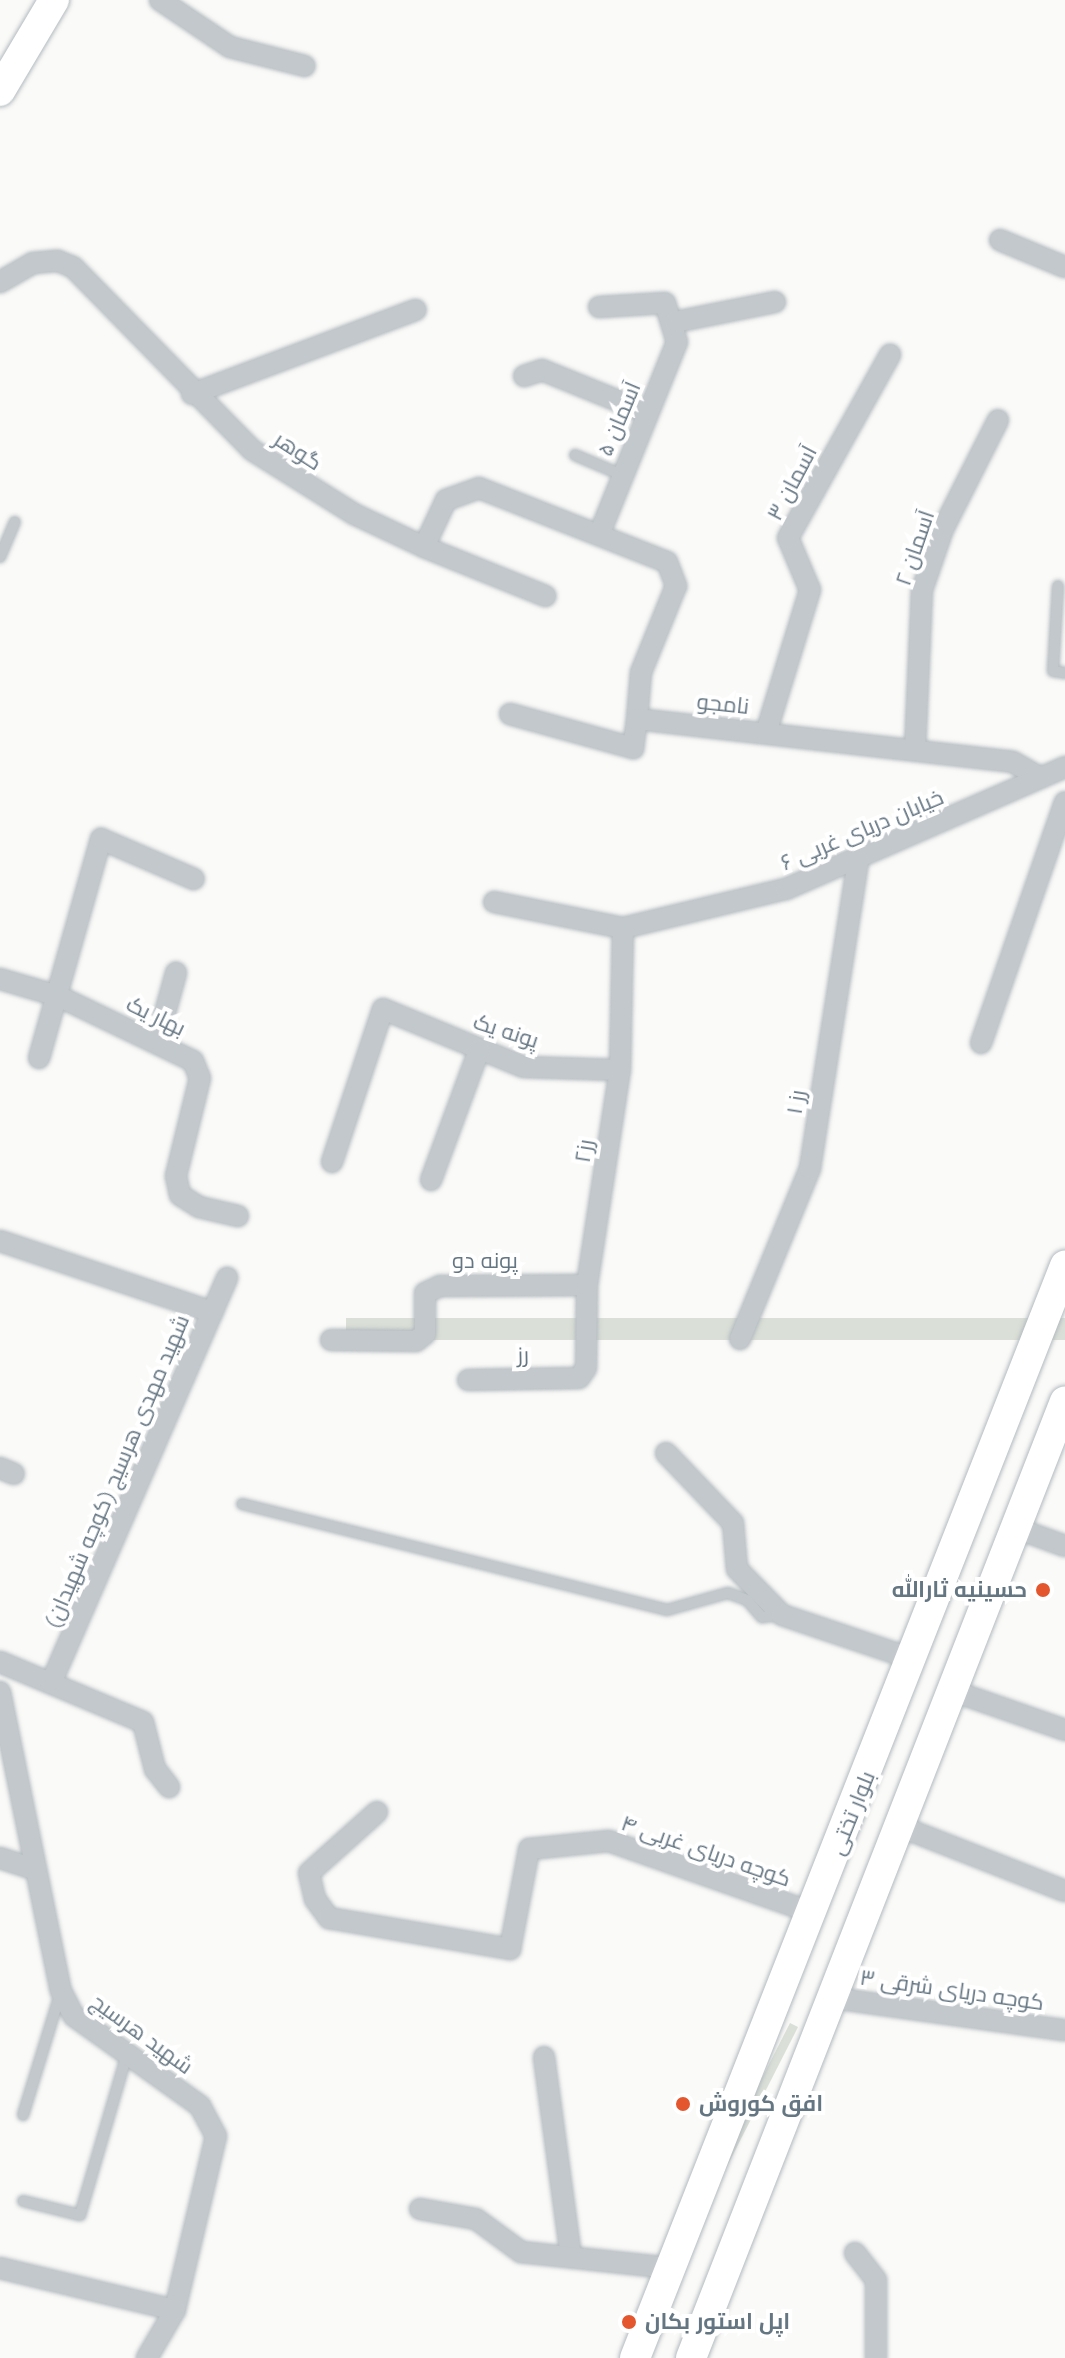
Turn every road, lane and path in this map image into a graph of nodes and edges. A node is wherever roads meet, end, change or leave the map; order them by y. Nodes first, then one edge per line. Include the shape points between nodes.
1 (54, 0) edge
2 (160, 0) edge
3 (305, 66) dead end
4 (0, 91) edge
5 (1000, 240) dead end
6 (1065, 267) edge
7 (0, 282) edge
8 (775, 302) dead end
9 (599, 307) dead end
10 (416, 310) dead end
11 (675, 322) junction
12 (890, 355) dead end
13 (524, 376) dead end
14 (192, 394) junction
15 (648, 413) junction
16 (998, 420) dead end
17 (575, 455) dead end
18 (622, 475) junction
19 (15, 522) dead end
20 (599, 535) junction
21 (424, 547) junction
22 (0, 557) edge
23 (1058, 586) dead end
24 (545, 596) dead end
25 (1065, 673) edge
26 (510, 714) dead end
27 (637, 719) junction
28 (766, 733) junction
29 (915, 750) junction
30 (1065, 767) edge
31 (1039, 777) junction
32 (1065, 802) edge
33 (858, 861) junction
34 (194, 879) dead end
35 (494, 902) dead end
36 (623, 928) junction
37 (176, 973) dead end
38 (0, 979) edge
39 (58, 996) junction
40 (157, 1042) junction
41 (981, 1043) dead end
42 (479, 1050) junction
43 (39, 1058) dead end
44 (620, 1070) junction
45 (332, 1162) dead end
46 (431, 1180) dead end
47 (238, 1216) dead end
48 (0, 1241) edge
49 (1065, 1266) edge
50 (227, 1278) dead end
51 (587, 1285) junction
52 (212, 1312) junction
53 (740, 1339) dead end
54 (331, 1340) dead end
55 (579, 1378) joint
56 (468, 1380) dead end
57 (1065, 1401) edge
58 (666, 1453) dead end
59 (242, 1504) dead end
60 (1016, 1528) junction
61 (1065, 1546) edge
62 (782, 1615) junction
63 (913, 1659) junction
64 (0, 1662) edge
65 (51, 1683) junction
66 (953, 1691) junction
67 (0, 1692) edge
68 (1065, 1730) edge
69 (169, 1787) dead end
70 (377, 1812) dead end
71 (899, 1826) junction
72 (0, 1858) edge
73 (36, 1870) junction
74 (1065, 1891) edge
75 (813, 1913) junction
76 (61, 1991) junction
77 (778, 2001) junction
78 (828, 2008) junction
79 (1065, 2030) edge
80 (127, 2052) junction
81 (544, 2057) dead end
82 (23, 2115) dead end
83 (23, 2201) dead end
84 (420, 2209) dead end
85 (855, 2253) dead end
86 (571, 2257) junction
87 (0, 2268) edge
88 (670, 2268) junction
89 (175, 2310) junction
90 (147, 2358) edge
91 (635, 2358) edge
92 (691, 2358) edge
93 (876, 2358) edge

1 - 4 main road
2 - 3 street via 230,47
5 - 6 street
7 - 14 street, گوهر via 33,263 58,261 73,267
8 - 11 street
9 - 11 street via 665,303
10 - 14 street
11 - 15 street, آسمان ۵ via 677,342
12 - 28 street, آسمان ۳ via 788,538 810,590
13 - 15 street via 542,370
14 - 21 street, گوهر via 279,470
15 - 18 street, آسمان ۵
16 - 29 street, آسمان ۲ via 943,529 922,590
17 - 18 lane
18 - 20 street, آسمان ۵
19 - 22 lane
20 - 21 street via 479,488 446,500
20 - 27 street via 667,562 676,586 641,672
21 - 24 street, گوهر
23 - 25 lane via 1053,671
26 - 27 street via 633,748
27 - 28 street, نامجو
28 - 29 street, نامجو
29 - 31 street, نامجو via 1013,762
30 - 31 street, خیابان دریای غربی ۶
31 - 33 street, خیابان دریای غربی ۶
32 - 41 street
33 - 36 street, خیابان دریای غربی ۶ via 786,889
33 - 53 street, رز ۱ via 810,1168
34 - 39 street via 101,839
35 - 36 street
36 - 44 street, رز۲
37 - 40 street
38 - 39 street, بهار یک
39 - 40 street, بهار یک
39 - 43 street
40 - 47 street, بهار یک via 193,1061 200,1078 176,1176 180,1195 199,1207
42 - 44 street, پونه یک via 524,1067
42 - 45 street, پونه یک via 383,1009
42 - 46 street
44 - 51 street, رز۲
48 - 52 street
49 - 63 main road, بلوار تختی
50 - 52 street, شهید مهدی هرسیج (کوچه شهیدان)
51 - 54 street, پونه دو via 440,1286 425,1293 425,1334 416,1341
51 - 55 street, رز۲ via 586,1368
52 - 65 street, شهید مهدی هرسیج (کوچه شهیدان)
55 - 56 street, رز
57 - 60 main road
58 - 62 street via 733,1523 737,1569
59 - 62 lane via 667,1610 728,1593 747,1600 762,1617
60 - 61 street
60 - 66 main road
62 - 63 street
63 - 75 main road, بلوار تختی
64 - 65 street
65 - 69 street via 143,1722 155,1769
66 - 68 street
66 - 71 main road
67 - 73 street, شهید هرسیج
70 - 75 street, کوچه دریای غربی ۴ via 309,1873 315,1899 329,1918 510,1949 529,1849 609,1841
71 - 74 street
71 - 78 main road
72 - 73 street
73 - 76 street, شهید هرسیج
75 - 77 main road, بلوار تختی
76 - 80 street, شهید هرسیج via 74,2016
76 - 82 lane
77 - 78 main road
77 - 88 main road, بلوار تختی
78 - 79 street, کوچه دریای شرقی ۳
78 - 92 main road
80 - 83 lane via 80,2215
80 - 89 street, شهید هرسیج via 200,2106 216,2136
81 - 86 street
84 - 86 street via 476,2219 521,2252
85 - 93 street via 876,2280
86 - 88 street
87 - 89 street
88 - 91 main road, بلوار تختی
89 - 90 street, شهید هرسیج

